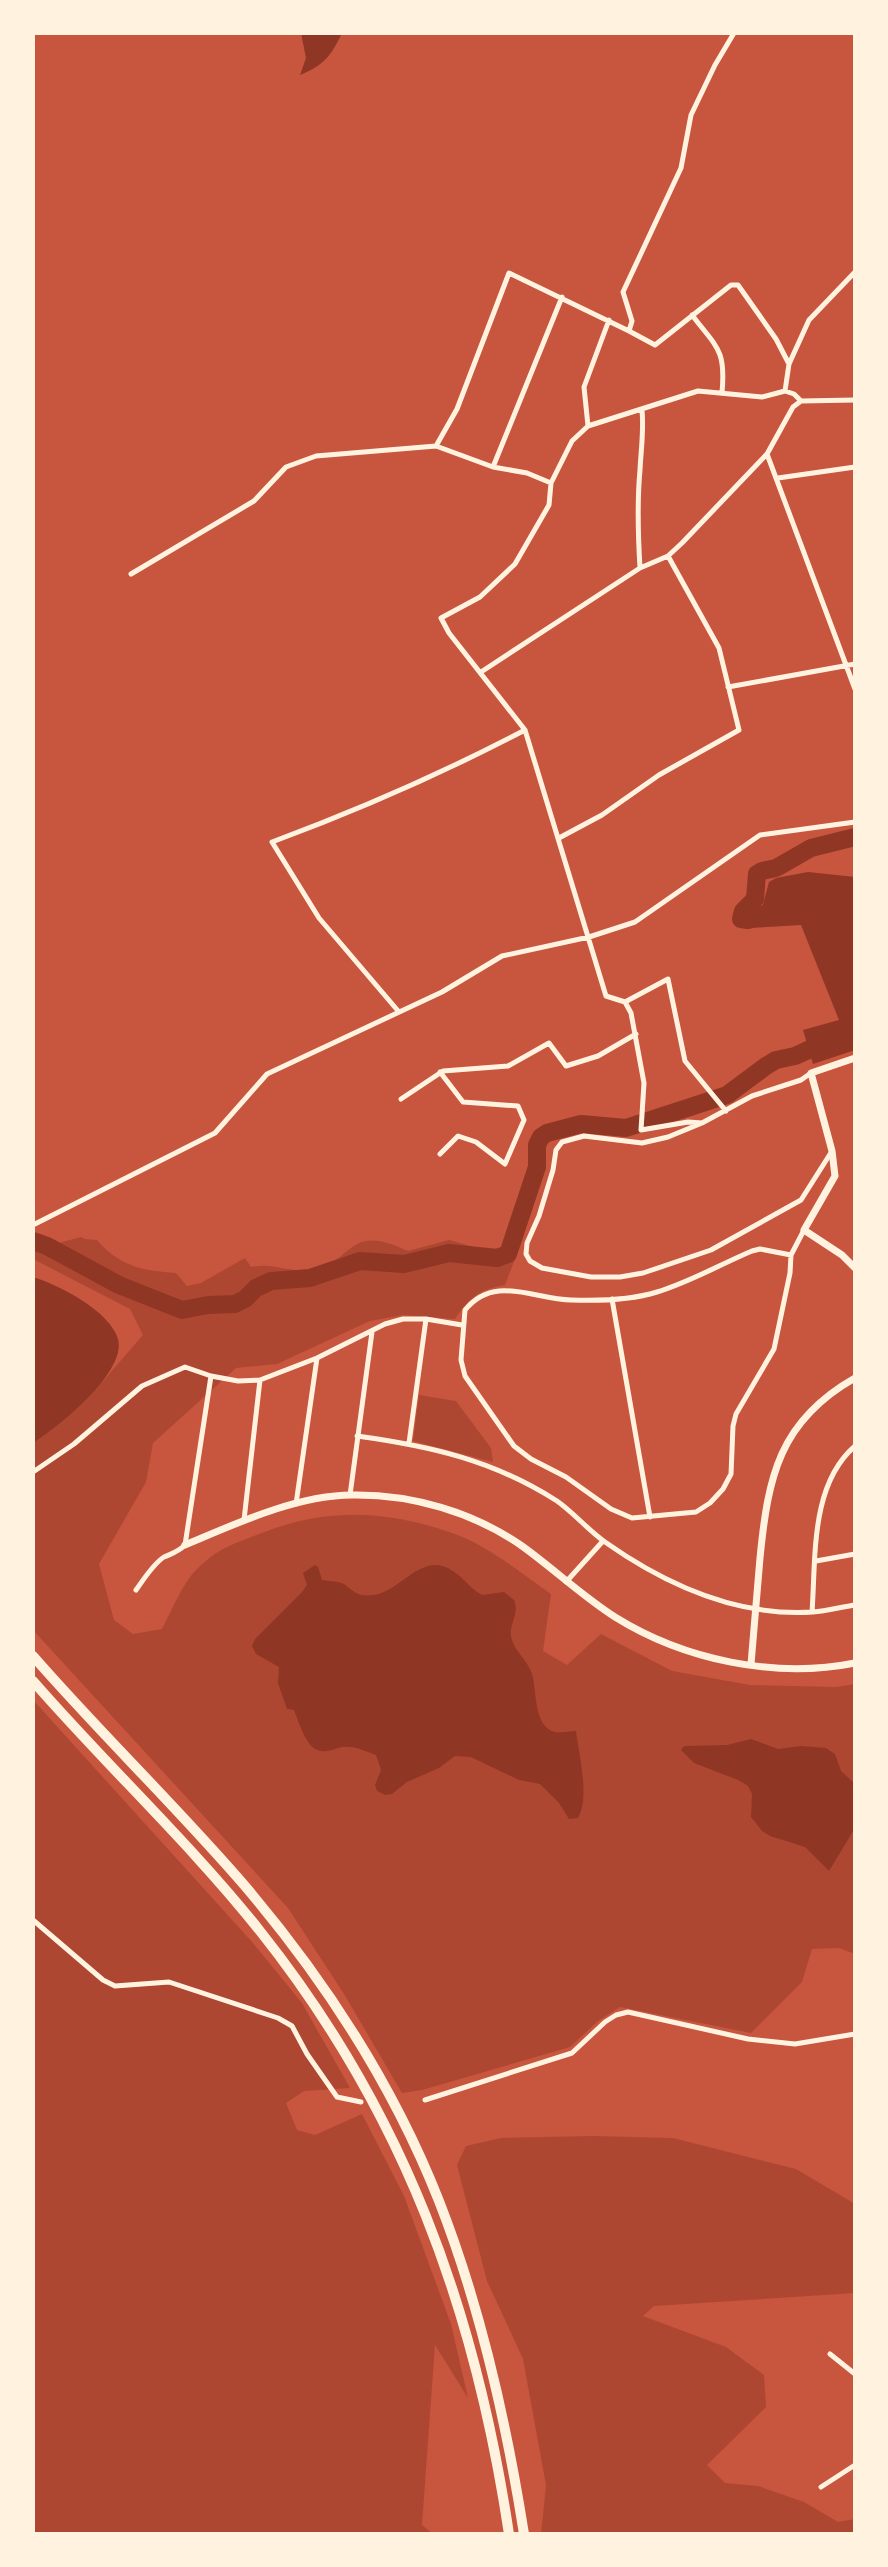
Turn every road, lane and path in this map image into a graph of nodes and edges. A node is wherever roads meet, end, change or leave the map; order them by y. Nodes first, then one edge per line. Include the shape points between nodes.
1 (734, 33) edge
2 (855, 272) edge
3 (562, 297) junction
4 (692, 315) junction
5 (609, 320) junction
6 (629, 331) junction
7 (789, 364) junction
8 (785, 391) junction
9 (722, 393) junction
10 (855, 400) edge
11 (801, 401) junction
12 (642, 410) junction
13 (588, 426) junction
14 (436, 446) junction
15 (767, 454) junction
16 (493, 467) junction
17 (855, 467) edge
18 (778, 478) junction
19 (551, 483) junction
20 (668, 556) junction
21 (640, 568) junction
22 (131, 573) dead end
23 (855, 664) edge
24 (846, 665) junction
25 (481, 672) junction
26 (728, 687) junction
27 (855, 689) edge
28 (525, 730) junction
29 (855, 822) edge
30 (559, 838) junction
31 (589, 937) junction
32 (625, 1002) junction
33 (399, 1012) junction
34 (636, 1034) junction
35 (855, 1058) edge
36 (440, 1072) junction
37 (811, 1073) junction
38 (401, 1099) dead end
39 (726, 1111) junction
40 (702, 1123) junction
41 (832, 1150) junction
42 (440, 1154) dead end
43 (34, 1224) edge
44 (804, 1230) junction
45 (791, 1255) junction
46 (855, 1268) edge
47 (612, 1299) junction
48 (426, 1319) junction
49 (462, 1325) junction
50 (372, 1332) junction
51 (317, 1358) junction
52 (211, 1376) junction
53 (855, 1378) edge
54 (260, 1380) junction
55 (356, 1436) junction
56 (409, 1443) junction
57 (855, 1446) edge
58 (33, 1472) edge
59 (350, 1494) junction
60 (296, 1504) junction
61 (650, 1517) junction
62 (244, 1520) junction
63 (603, 1541) junction
64 (185, 1545) junction
65 (855, 1554) edge
66 (816, 1561) junction
67 (566, 1582) junction
68 (136, 1590) dead end
69 (855, 1605) edge
70 (755, 1609) junction
71 (812, 1612) junction
72 (33, 1656) edge
73 (855, 1663) edge
74 (751, 1664) junction
75 (33, 1681) edge
76 (33, 1920) edge
77 (855, 2034) edge
78 (425, 2100) dead end
79 (361, 2102) dead end
80 (830, 2354) dead end
81 (855, 2374) edge
82 (855, 2465) edge
83 (821, 2487) dead end
84 (509, 2534) edge
85 (524, 2534) edge

1 - 6 street via 691,115 681,169 623,292 632,321
2 - 7 street via 809,320
3 - 5 street
3 - 14 street via 509,273 457,409
3 - 16 street
4 - 6 street via 655,345
4 - 7 street via 738,285
4 - 9 street via 720,352
5 - 6 street
5 - 13 street via 584,387
7 - 8 street
8 - 9 street via 762,397
8 - 11 street
9 - 12 street via 686,393
10 - 11 street
11 - 15 street
12 - 13 street
12 - 21 street
13 - 19 street via 572,441
14 - 16 street
14 - 22 street via 316,456 286,467 254,501
15 - 18 street
15 - 20 street
16 - 19 street
17 - 18 street
18 - 24 street
19 - 25 street via 549,505 515,564 480,597 441,618
20 - 21 street
20 - 26 street via 719,648
21 - 25 street
23 - 24 street
24 - 26 street
24 - 27 street
25 - 28 street
26 - 30 street via 739,730
28 - 30 street
28 - 33 street via 352,813 272,842 319,918
29 - 31 street via 760,835 635,922
30 - 31 street
31 - 32 street via 606,996
31 - 33 street via 502,956
32 - 34 street
32 - 39 street via 668,979 685,1061
33 - 43 street via 267,1074 215,1133
34 - 36 street via 598,1056 565,1066 549,1043 508,1066
34 - 40 street via 644,1083 641,1130
35 - 37 street
36 - 38 street
36 - 42 street via 463,1102 518,1106 524,1120 505,1164 476,1142 458,1136
37 - 39 street
37 - 41 street
39 - 40 street
40 - 41 street via 642,1143 584,1136 562,1142 527,1243 530,1261 542,1268 591,1277 620,1276 711,1250 801,1200
41 - 44 street via 835,1176
44 - 45 street
44 - 46 street
45 - 47 street via 760,1249 659,1292
45 - 61 street via 774,1349 736,1414 731,1474 723,1489 696,1512
47 - 49 street via 570,1300 494,1290 472,1301
47 - 61 street
48 - 49 street
48 - 50 street via 403,1319
48 - 56 street
49 - 61 street via 465,1376 514,1446 611,1509 632,1518
50 - 51 street
50 - 55 street
51 - 54 street
51 - 60 street
52 - 54 street
52 - 58 street via 185,1367 142,1386
52 - 64 street
53 - 70 street via 812,1410 776,1464 764,1513
54 - 62 street
55 - 56 street
55 - 59 street
56 - 63 street via 495,1468 558,1502
57 - 66 street via 837,1467 823,1498
59 - 60 street
59 - 67 street via 421,1502 465,1515 522,1546
60 - 62 street
62 - 64 street
63 - 67 street
63 - 70 street via 670,1583
64 - 68 street via 156,1564
65 - 66 street
66 - 71 street
67 - 74 street via 616,1618 657,1639 716,1659
69 - 71 street
70 - 71 street
70 - 74 street
72 - 85 highway via 245,1887 318,1980 391,2099 438,2199 467,2280 512,2457
73 - 74 street via 812,1668
75 - 84 highway via 232,1898 304,1991 359,2076 423,2205 445,2264 480,2376
76 - 79 street via 115,1986 169,1982 278,2018 292,2026 337,2096
77 - 78 street via 795,2044 748,2039 628,2012 605,2022 572,2053
80 - 81 street
82 - 83 street

